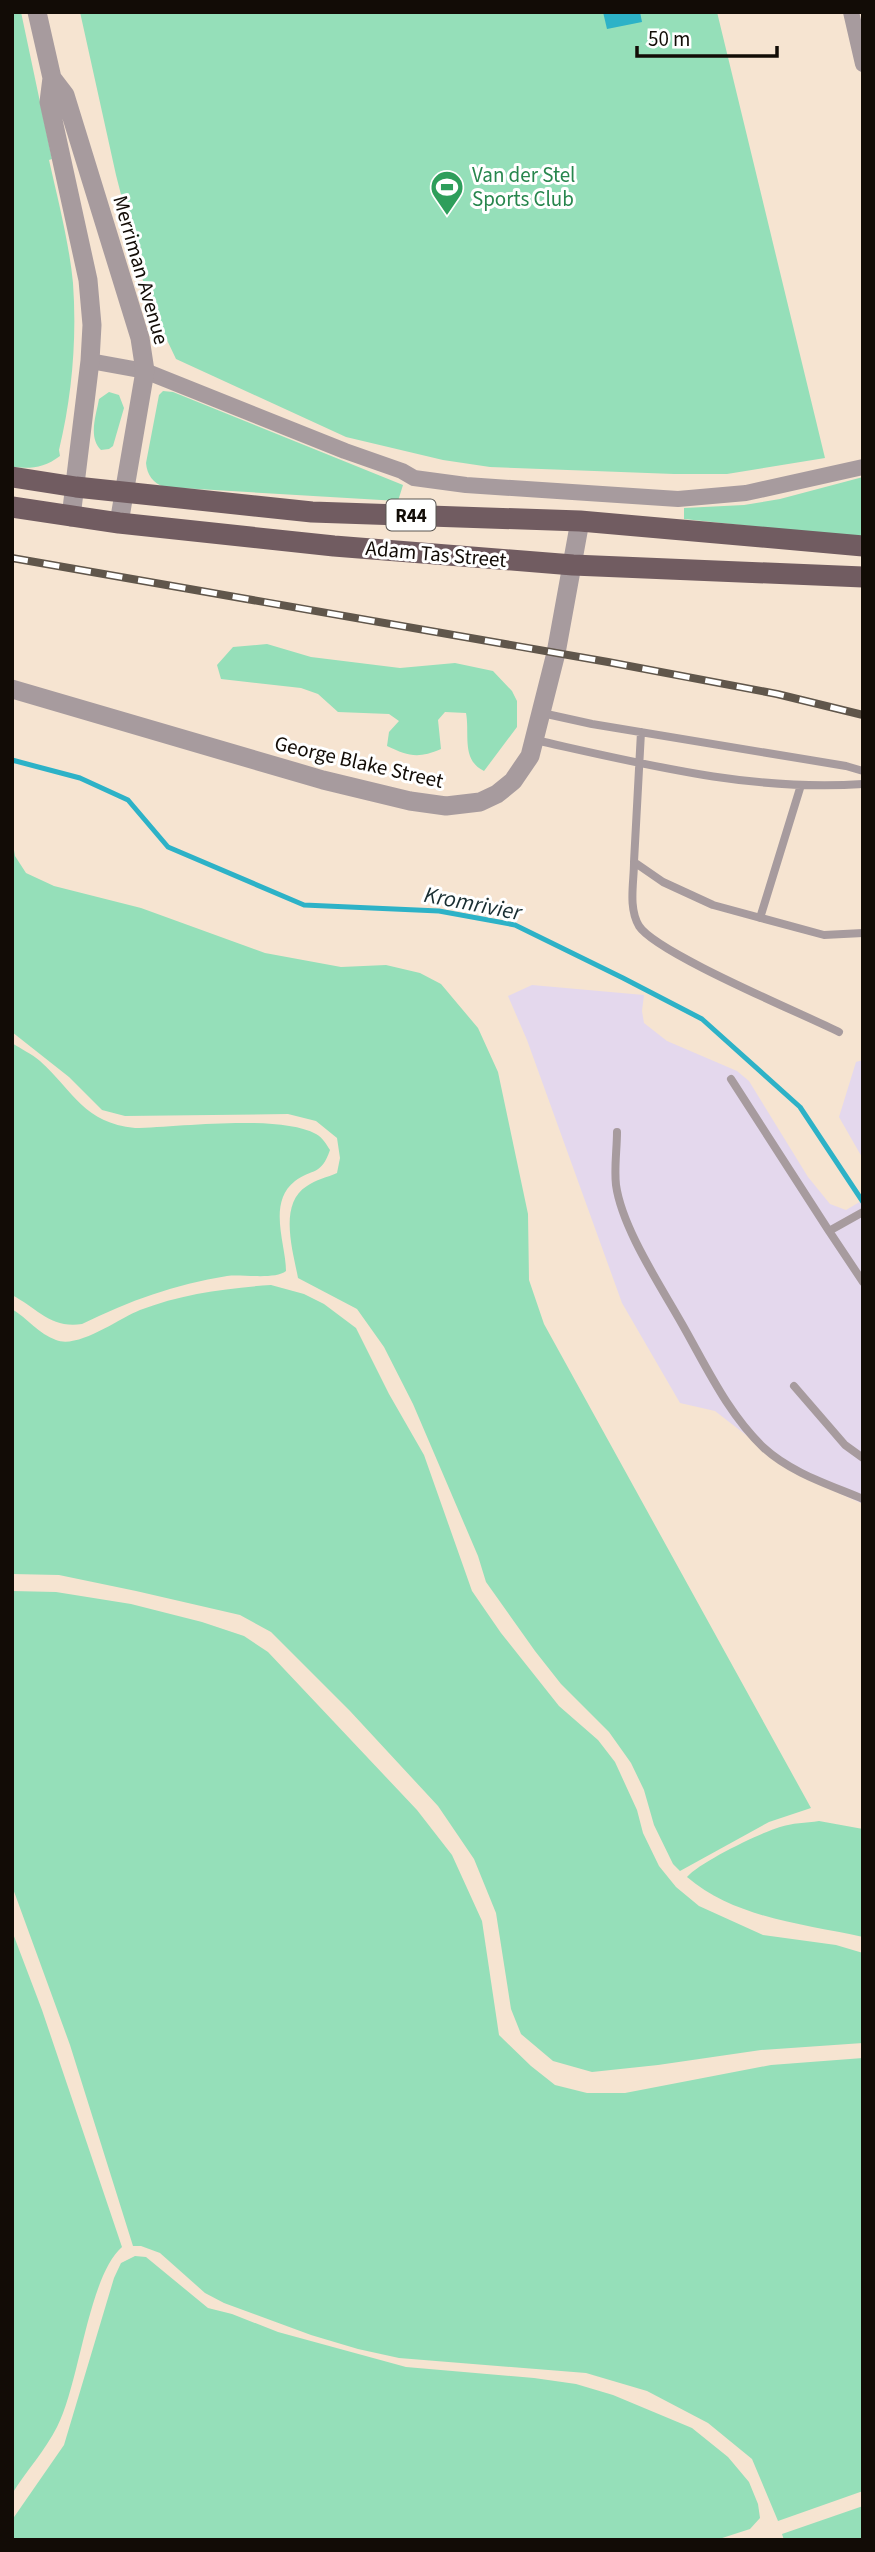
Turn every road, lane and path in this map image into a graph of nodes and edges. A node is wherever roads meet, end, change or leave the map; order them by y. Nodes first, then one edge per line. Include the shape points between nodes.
1 (37, 12) edge
2 (851, 12) edge
3 (863, 64) edge
4 (52, 78) junction
5 (90, 361) junction
6 (145, 371) junction
7 (863, 467) edge
8 (12, 477) edge
9 (76, 487) junction
10 (124, 491) junction
11 (12, 507) edge
12 (71, 517) junction
13 (580, 521) junction
14 (119, 523) junction
15 (863, 546) edge
16 (573, 565) junction
17 (863, 577) edge
18 (12, 690) edge
19 (542, 713) junction
20 (641, 732) junction
21 (535, 740) junction
22 (639, 763) junction
23 (863, 771) edge
24 (863, 784) edge
25 (801, 785) junction
26 (635, 862) junction
27 (760, 918) junction
28 (863, 933) edge
29 (839, 1032) dead end
30 (731, 1079) dead end
31 (617, 1132) dead end
32 (863, 1212) edge
33 (829, 1231) junction
34 (863, 1282) edge
35 (794, 1386) dead end
36 (863, 1458) edge
37 (863, 1499) edge

1 - 4 street, Merriman Avenue
2 - 3 street
4 - 5 street, Merriman Avenue via 50,102 88,280
4 - 6 street, Merriman Avenue via 65,95 141,338
5 - 6 street
5 - 9 street, Merriman Avenue
6 - 7 street via 414,478 687,499 746,493
6 - 10 street, Merriman Avenue
8 - 9 main road, Adam Tas Street / R44
9 - 10 main road, Adam Tas Street / R44
9 - 12 street, Merriman Avenue
10 - 13 main road, Adam Tas Street / R44 via 312,512
10 - 14 street, Merriman Avenue
11 - 12 main road, Adam Tas Street / R44
12 - 14 main road, Adam Tas Street / R44
13 - 15 main road, Adam Tas Street / R44
13 - 16 street, George Blake Street
14 - 16 main road, Adam Tas Street / R44
16 - 17 main road, Adam Tas Street / R44
16 - 19 street, George Blake Street
18 - 21 street, George Blake Street via 323,780 446,806 480,802 497,794 513,781
19 - 20 lane
19 - 21 street, George Blake Street
20 - 22 lane
20 - 23 lane
21 - 22 lane
22 - 25 lane via 749,783
22 - 26 lane
24 - 25 lane
25 - 27 lane
26 - 27 lane via 687,894
26 - 29 lane via 635,918 652,939
27 - 28 lane via 824,935
30 - 33 lane
31 - 37 lane via 616,1184 625,1218 727,1403 766,1449 795,1469
32 - 33 lane
33 - 34 lane
35 - 36 lane via 845,1445

